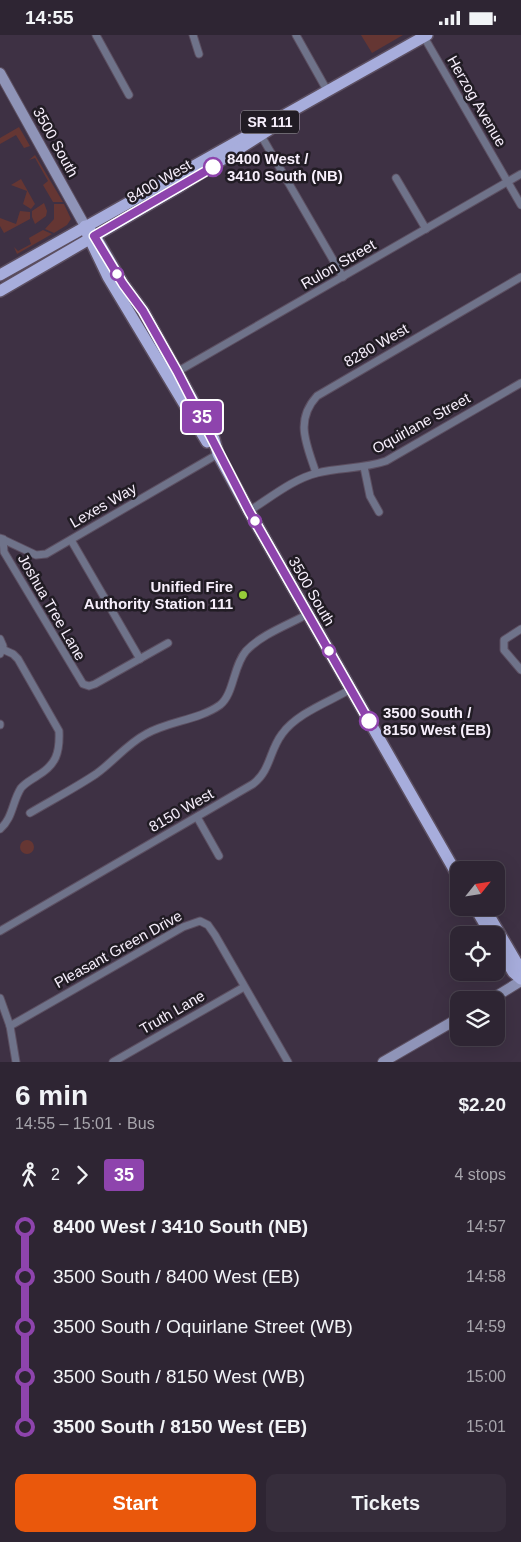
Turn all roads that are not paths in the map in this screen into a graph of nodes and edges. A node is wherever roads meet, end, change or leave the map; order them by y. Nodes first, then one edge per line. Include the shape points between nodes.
1 (96, 35) edge
2 (193, 35) edge
3 (296, 35) edge
4 (426, 36) edge
5 (199, 53) dead end
6 (0, 73) edge
7 (328, 91) junction
8 (129, 95) dead end
9 (259, 132) junction
10 (521, 174) edge
11 (396, 178) dead end
12 (507, 181) junction
13 (521, 205) edge
14 (85, 226) junction
15 (426, 229) junction
16 (92, 238) junction
17 (0, 275) edge
18 (344, 277) junction
19 (521, 277) edge
20 (0, 291) edge
21 (172, 374) junction
22 (521, 383) edge
23 (218, 454) junction
24 (364, 467) junction
25 (316, 473) junction
26 (249, 511) junction
27 (379, 512) dead end
28 (2, 538) edge
29 (71, 540) junction
30 (308, 614) junction
31 (521, 629) edge
32 (0, 639) edge
33 (168, 643) dead end
34 (1, 652) edge
35 (140, 659) junction
36 (521, 670) edge
37 (351, 689) junction
38 (30, 813) dead end
39 (197, 817) junction
40 (0, 829) edge
41 (219, 856) dead end
42 (450, 861) edge
43 (489, 916) edge
44 (0, 931) edge
45 (505, 959) edge
46 (521, 971) edge
47 (521, 980) edge
48 (244, 987) junction
49 (504, 991) edge
50 (0, 998) edge
51 (450, 1023) edge
52 (10, 1026) junction
53 (287, 1060) edge
54 (16, 1062) edge
55 (113, 1062) edge
56 (278, 1062) edge
57 (383, 1062) edge

1 - 8 street
2 - 5 street
3 - 7 street
4 - 7 main road, 8400 West / SR 111
4 - 12 street, Herzog Avenue
6 - 14 street, 3500 South
7 - 9 main road, 8400 West / SR 111
9 - 14 main road, 8400 West / SR 111
9 - 16 main road, 8400 West / SR 111 via 203,173
9 - 18 street
10 - 12 street, Rulon Street
11 - 15 street
12 - 13 street, Herzog Avenue
12 - 15 street, Rulon Street
14 - 16 main road, 3500 South
14 - 17 main road, 8400 West / SR 111
15 - 18 street, Rulon Street
16 - 20 main road, 8400 West / SR 111
16 - 21 main road, 3500 South via 108,277
18 - 21 street, Rulon Street
19 - 25 street, 8280 West via 317,396 305,412 302,423
21 - 23 main road, 3500 South via 214,439
22 - 24 street, Oquirlane Street via 386,461
23 - 26 main road, 3500 South
23 - 29 street, Lexes Way
24 - 25 street, Oquirlane Street
24 - 27 street via 370,496
25 - 26 street, Oquirlane Street
26 - 30 main road, 3500 South
28 - 29 street, Lexes Way via 39,555
28 - 35 street, Joshua Tree Lane via 4,552 78,680 85,686 95,684
29 - 35 street
30 - 37 main road, 3500 South
30 - 38 street via 246,651 238,663 228,695 220,705 146,734 97,773
31 - 36 street via 504,640 504,651
32 - 34 street
33 - 35 street
34 - 40 street via 13,653 18,659 59,731 60,745 50,767 20,789 10,817
37 - 39 street, 8150 West via 292,723 280,735 261,778
37 - 42 main road, 3500 South
39 - 41 street
39 - 44 street, 8150 West
43 - 46 main road
45 - 47 main road
47 - 49 street
48 - 52 street, Pleasant Green Drive via 215,935 208,925 200,921 183,927
48 - 53 street, Pleasant Green Drive
48 - 55 street, Truth Lane
50 - 52 street
51 - 57 street
52 - 54 street
53 - 56 street

